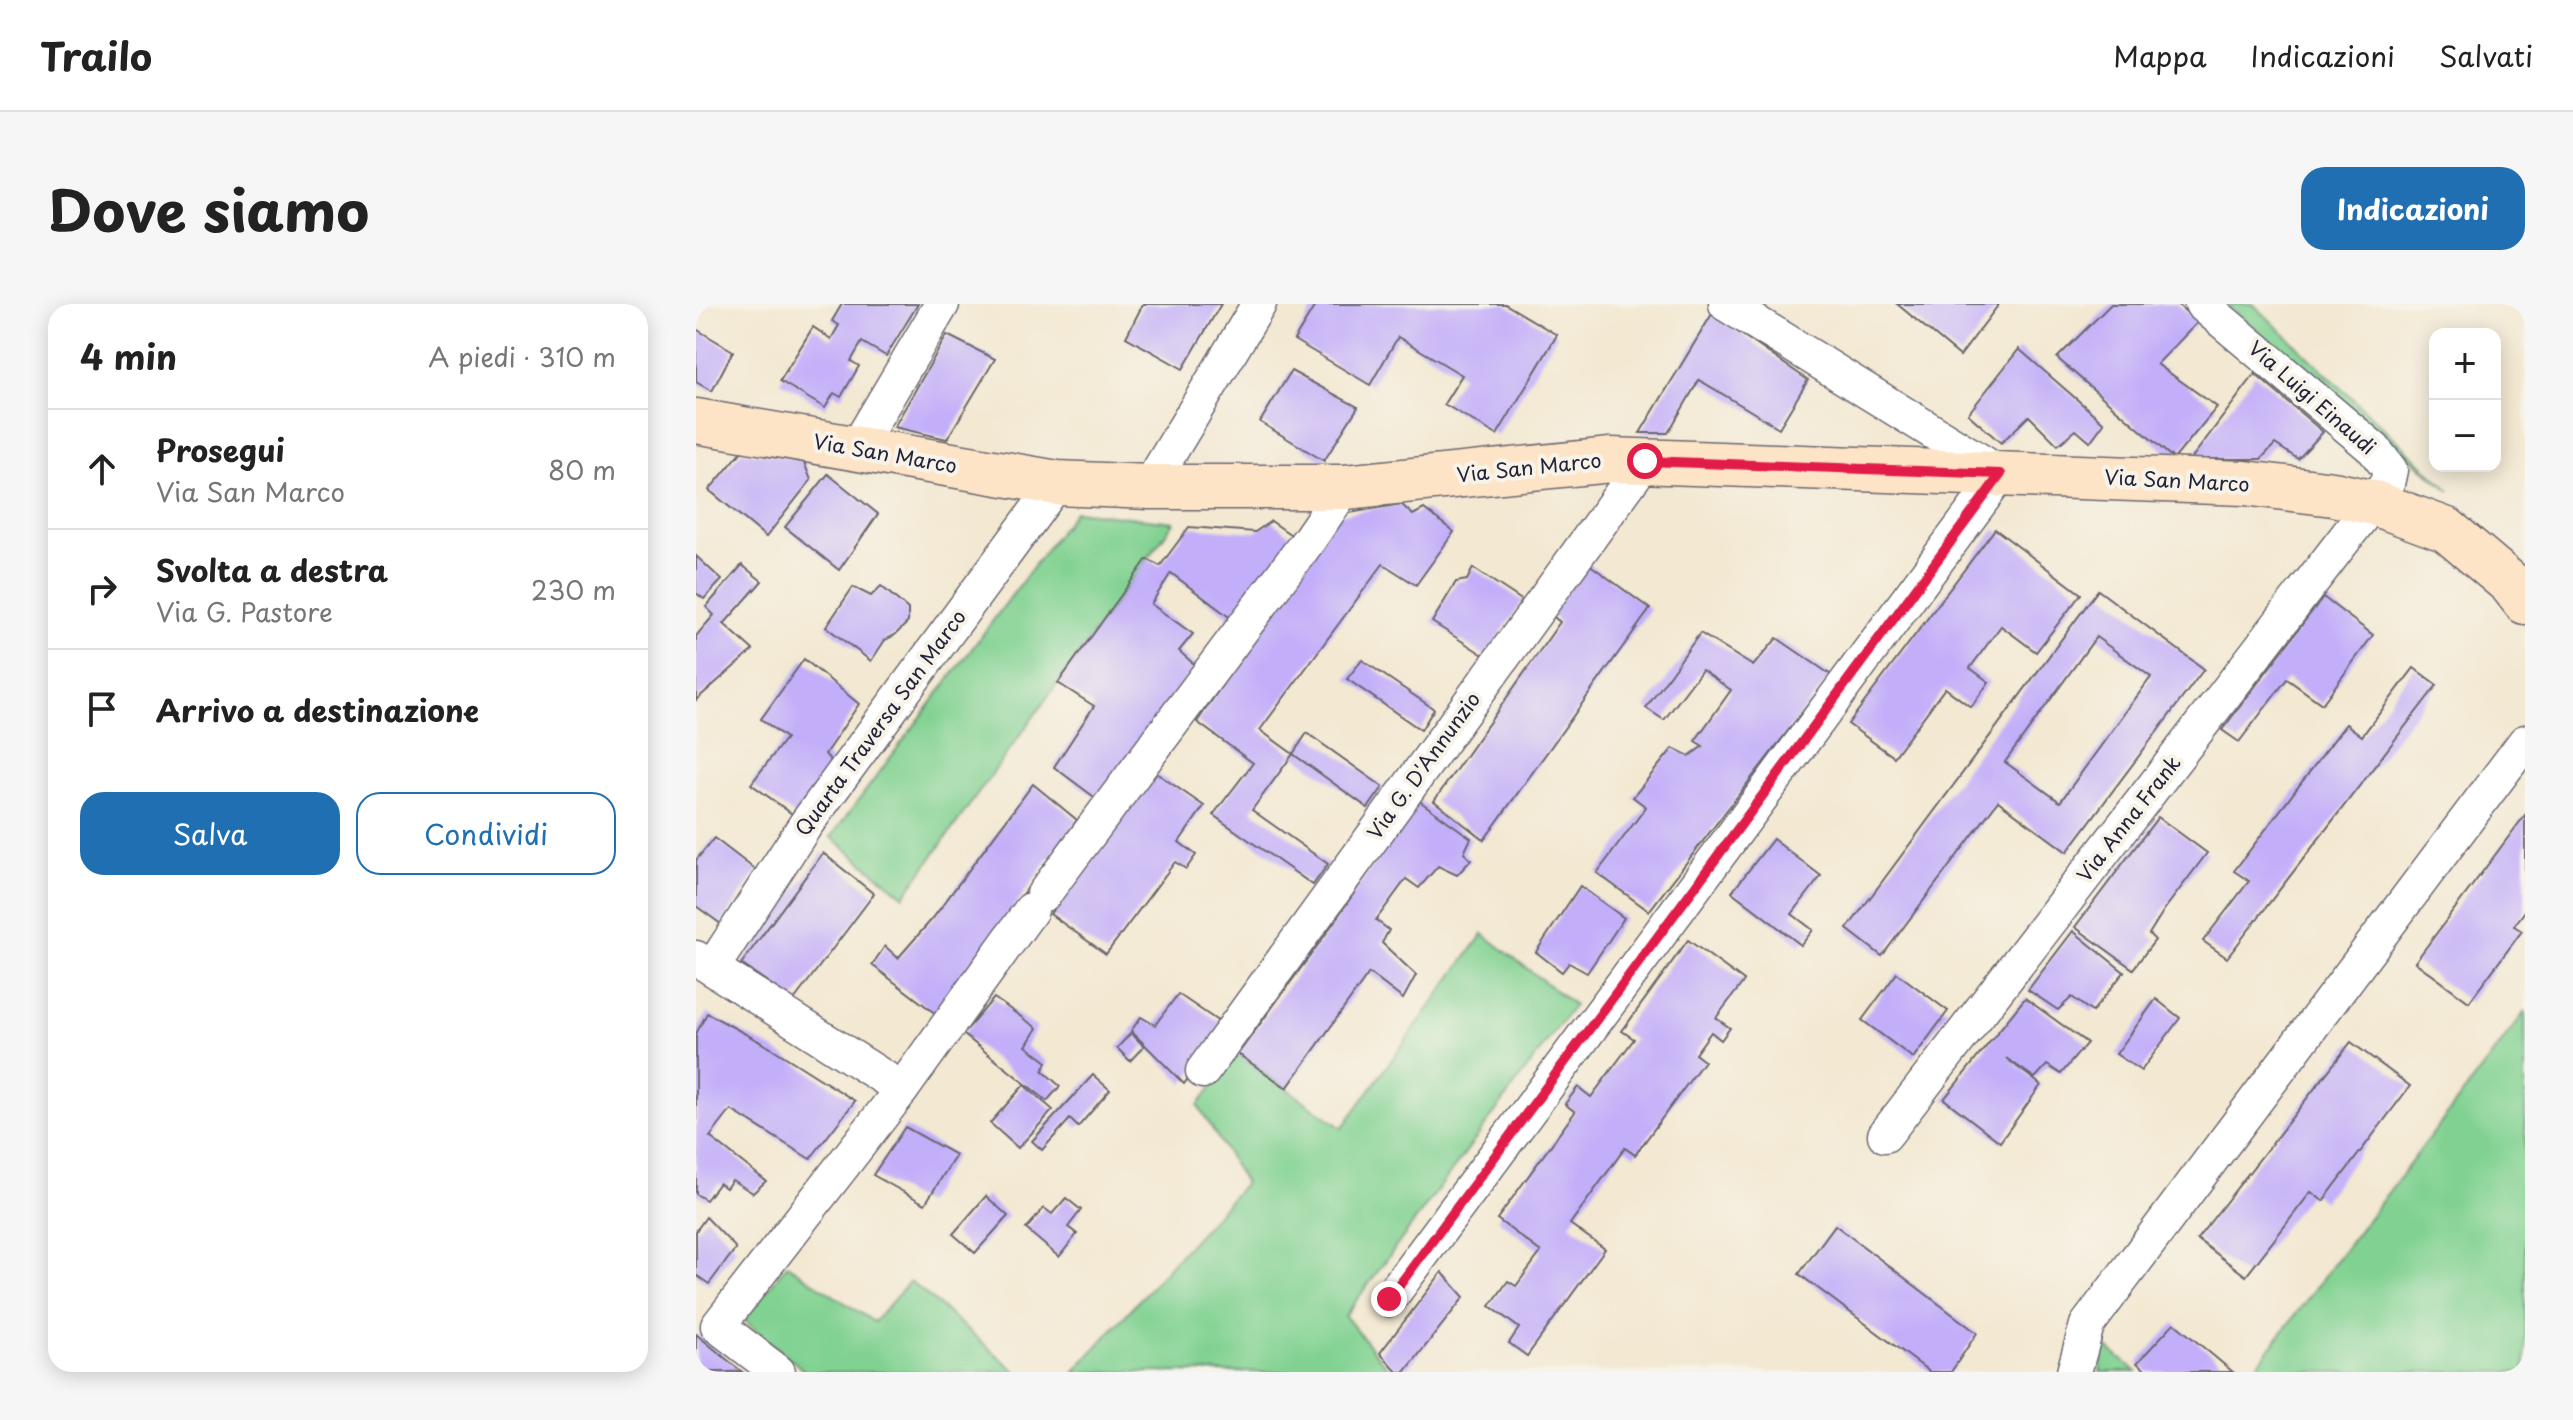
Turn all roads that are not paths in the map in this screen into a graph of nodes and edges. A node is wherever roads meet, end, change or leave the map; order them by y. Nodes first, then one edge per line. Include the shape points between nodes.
1 (942, 304) edge
2 (1259, 304) edge
3 (1726, 304) edge
4 (2202, 304) edge
5 (696, 421) edge
6 (856, 449) junction
7 (1645, 461) junction
8 (2001, 474) junction
9 (1057, 483) junction
10 (1149, 487) junction
11 (1345, 487) junction
12 (2374, 503) junction
13 (2525, 602) edge
14 (2525, 742) edge
15 (704, 963) edge
16 (1203, 1071) dead end
17 (902, 1089) junction
18 (1885, 1135) dead end
19 (1389, 1299) dead end
20 (707, 1317) edge
21 (778, 1372) edge
22 (2074, 1372) edge

1 - 6 street
2 - 10 street
3 - 8 street
4 - 12 street, Via Luigi Einaudi via 2374,449 2390,470
5 - 6 main road, Via San Marco
6 - 9 main road, Via San Marco
7 - 8 main road, Via San Marco
7 - 11 main road, Via San Marco
7 - 16 street, Via G. D'Annunzio
8 - 12 main road, Via San Marco via 2245,483
8 - 19 street
9 - 10 main road, Via San Marco
9 - 15 street, Quarta Traversa San Marco
10 - 11 main road, Via San Marco
11 - 17 street
12 - 13 main road, Via San Marco via 2447,530
12 - 18 street, Via Anna Frank
14 - 22 street via 2087,1325
15 - 17 street
17 - 20 street
20 - 21 street

